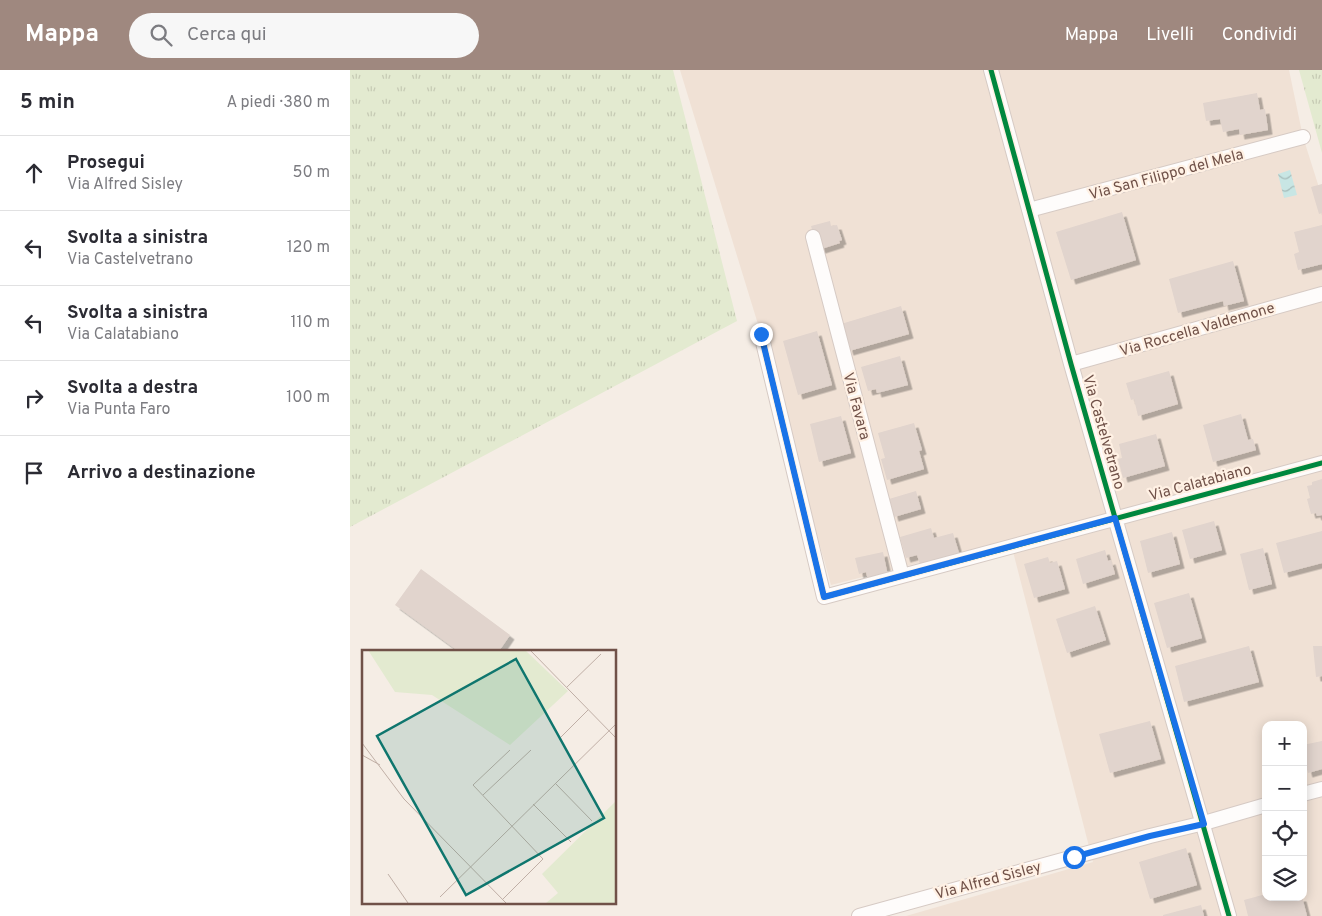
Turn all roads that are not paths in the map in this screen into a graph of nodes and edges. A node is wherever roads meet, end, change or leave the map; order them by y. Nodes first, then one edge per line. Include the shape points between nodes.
1 (991, 70) edge
2 (1303, 137) dead end
3 (1029, 210) junction
4 (813, 237) dead end
5 (1322, 294) edge
6 (761, 334) dead end
7 (1071, 364) junction
8 (1322, 463) edge
9 (1115, 518) junction
10 (902, 576) junction
11 (1322, 789) edge
12 (1307, 793) edge
13 (1262, 806) edge
14 (1204, 824) junction
15 (859, 916) edge
16 (1229, 916) edge

1 - 3 street, Via Castelvetrano
2 - 3 street, Via San Filippo del Mela
3 - 7 street, Via Castelvetrano
4 - 10 street, Via Favara
5 - 7 street, Via Roccella Valdemone
6 - 10 street, Via Calatabiano via 824,597
7 - 9 street, Via Castelvetrano
8 - 9 street, Via Calatabiano
9 - 10 street, Via Calatabiano
9 - 14 street, Via Castelvetrano
11 - 12 street
13 - 14 street, Via Alfred Sisley
14 - 15 street, Via Alfred Sisley
14 - 16 street, Via Castelvetrano

